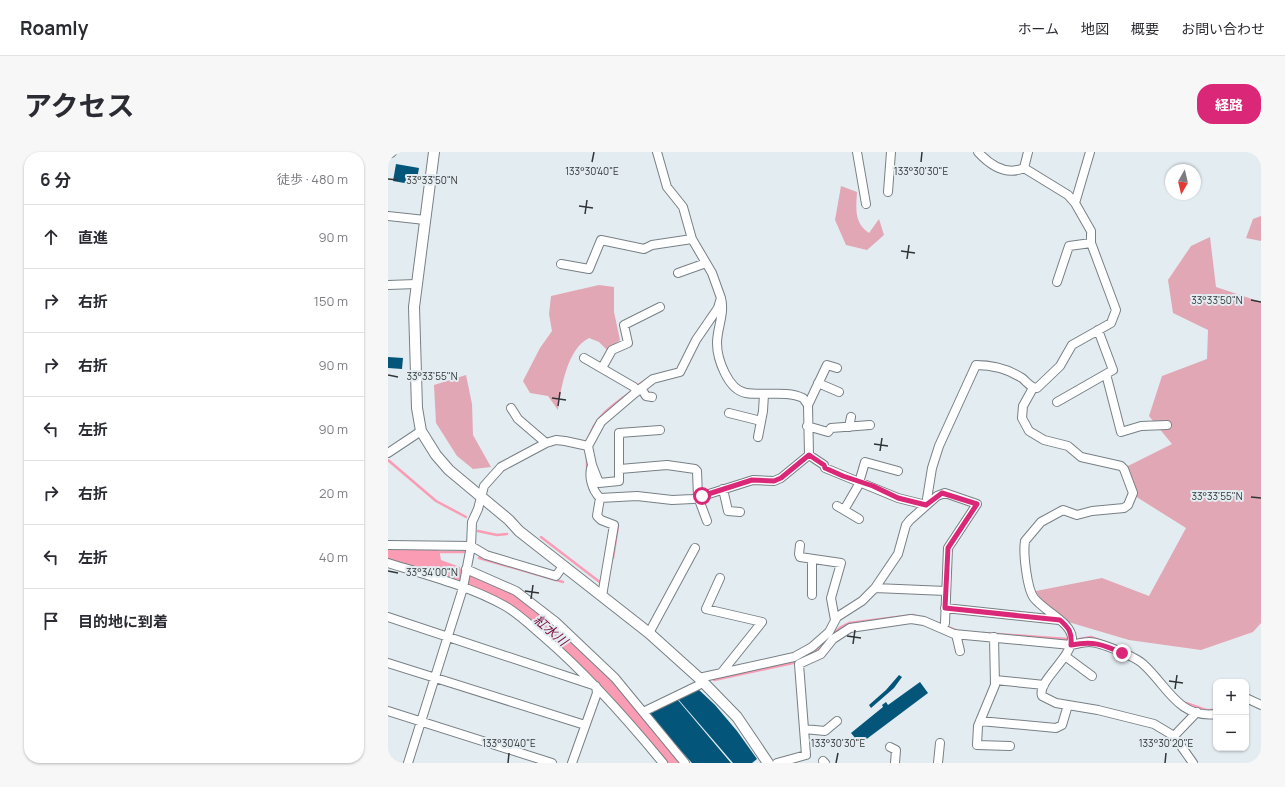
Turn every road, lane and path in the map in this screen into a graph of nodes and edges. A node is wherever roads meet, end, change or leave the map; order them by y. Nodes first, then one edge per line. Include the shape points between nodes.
1 (392, 152) edge
2 (434, 152) edge
3 (657, 152) edge
4 (857, 152) edge
5 (891, 152) edge
6 (978, 152) edge
7 (1028, 152) edge
8 (1090, 152) edge
9 (388, 153) edge
10 (1024, 168) junction
11 (888, 192) dead end
12 (1075, 203) junction
13 (866, 204) dead end
14 (388, 216) edge
15 (424, 220) junction
16 (692, 239) junction
17 (1091, 243) junction
18 (706, 263) junction
19 (561, 264) dead end
20 (678, 273) dead end
21 (1057, 282) dead end
22 (416, 284) junction
23 (388, 285) edge
24 (721, 298) junction
25 (660, 307) dead end
26 (1098, 330) junction
27 (584, 358) dead end
28 (602, 368) junction
29 (837, 368) dead end
30 (1106, 374) junction
31 (818, 383) junction
32 (1033, 388) junction
33 (639, 390) junction
34 (839, 392) dead end
35 (764, 394) junction
36 (652, 397) dead end
37 (1057, 402) dead end
38 (808, 405) junction
39 (511, 408) dead end
40 (729, 413) dead end
41 (851, 417) dead end
42 (761, 421) junction
43 (870, 425) dead end
44 (1167, 425) dead end
45 (807, 426) junction
46 (849, 427) junction
47 (660, 430) dead end
48 (421, 431) junction
49 (758, 437) dead end
50 (546, 443) junction
51 (588, 446) junction
52 (388, 453) edge
53 (809, 455) junction
54 (592, 465) junction
55 (620, 469) junction
56 (898, 471) dead end
57 (859, 482) junction
58 (723, 489) junction
59 (481, 497) junction
60 (698, 497) junction
61 (600, 498) junction
62 (926, 505) junction
63 (740, 512) dead end
64 (859, 519) dead end
65 (707, 521) dead end
66 (388, 545) edge
67 (800, 545) dead end
68 (471, 546) junction
69 (695, 548) dead end
70 (812, 559) junction
71 (388, 563) edge
72 (564, 566) junction
73 (466, 570) junction
74 (720, 578) dead end
75 (463, 586) junction
76 (875, 588) junction
77 (946, 591) junction
78 (812, 595) dead end
79 (602, 596) junction
80 (945, 608) junction
81 (388, 617) edge
82 (835, 620) junction
83 (1060, 620) junction
84 (945, 623) dead end
85 (649, 633) junction
86 (956, 634) junction
87 (448, 637) junction
88 (994, 637) junction
89 (1071, 645) junction
90 (960, 651) dead end
91 (1065, 656) junction
92 (388, 663) edge
93 (722, 672) junction
94 (1092, 676) dead end
95 (434, 678) junction
96 (701, 680) junction
97 (995, 680) junction
98 (1044, 685) junction
99 (596, 686) junction
100 (1249, 699) edge
101 (1068, 705) junction
102 (1261, 705) edge
103 (388, 711) edge
104 (643, 712) junction
105 (1197, 712) junction
106 (1213, 714) edge
107 (421, 721) junction
108 (837, 721) dead end
109 (980, 721) junction
110 (585, 725) junction
111 (804, 729) junction
112 (1174, 736) junction
113 (940, 743) dead end
114 (1010, 746) dead end
115 (890, 747) dead end
116 (409, 763) edge
117 (552, 763) edge
118 (572, 763) edge
119 (663, 763) edge
120 (685, 763) edge
121 (768, 763) edge
122 (777, 763) edge
123 (895, 763) edge
124 (938, 763) edge
125 (1193, 763) edge

1 - 9 street
2 - 15 street
3 - 16 street via 667,187 683,207
4 - 13 street
5 - 11 street
6 - 10 street via 987,161 1005,171
7 - 10 street
8 - 12 street
10 - 12 street via 1068,195
12 - 17 street via 1091,231
14 - 15 street
15 - 22 street
16 - 18 street
16 - 19 street via 652,245 644,249 601,240 589,269
17 - 21 street via 1069,246
17 - 26 street via 1116,310 1111,322
18 - 20 street
18 - 24 street
22 - 23 street
22 - 48 street via 414,307 417,408
24 - 33 street via 718,308 696,340 680,372 653,379
24 - 35 street via 723,307 717,343 727,379 740,392
25 - 28 street via 624,325 628,343 612,350
26 - 30 street via 1113,370
26 - 32 street via 1072,345 1060,366 1040,387
27 - 28 street
28 - 33 street
29 - 31 street via 827,364
30 - 37 street
30 - 44 street via 1121,432 1141,426
31 - 34 street
31 - 38 street
32 - 62 street via 1016,375 992,365 976,365 939,446 932,468
32 - 83 street via 1023,406 1022,418 1028,431 1044,440 1068,446 1081,457 1120,466 1124,469 1132,493 1128,505 1124,508 1092,510 1077,515 1063,510 1041,522 1025,541 1031,592 1041,606
33 - 36 street
33 - 51 street via 600,422
35 - 38 street via 800,397
35 - 42 street
38 - 45 street
39 - 50 street via 518,419
40 - 42 street
41 - 46 street
42 - 49 street
43 - 46 street
45 - 46 street via 828,432 831,428
45 - 53 street
47 - 55 street via 618,432
48 - 52 street
48 - 59 street via 432,450 449,470
50 - 51 street via 556,440
50 - 59 street via 496,472 484,486
51 - 54 street
53 - 57 street via 825,468
53 - 58 street via 774,481 752,480
54 - 55 street via 599,483 620,481
54 - 61 street via 592,487
55 - 60 street via 667,465 695,469
56 - 57 street via 865,462
57 - 62 street via 898,498
57 - 64 street via 840,508
58 - 60 street
58 - 63 street via 728,511
59 - 68 street via 472,522
59 - 72 street
60 - 61 street via 672,500 637,496
60 - 65 street
61 - 79 street via 597,516 614,524
62 - 76 street via 906,525 898,554
62 - 77 street via 945,493 977,504 948,548
66 - 68 street
67 - 70 street via 800,557
68 - 72 street via 486,556 556,576
68 - 73 street
69 - 85 street
70 - 78 street
70 - 82 street via 841,564 831,598
71 - 75 street
72 - 79 street
73 - 75 street
73 - 104 street via 508,587 528,599 590,653
74 - 93 street via 706,609 762,622
75 - 87 street
75 - 99 street via 513,611 573,662
76 - 77 street
76 - 82 street via 862,601
77 - 80 street
79 - 85 street
80 - 83 street
80 - 84 street
81 - 87 street
82 - 93 street via 822,639 794,657
83 - 89 street via 1069,627
85 - 96 street
86 - 88 street
86 - 90 street
86 - 111 street via 924,621 911,619 850,628 842,632 821,654 799,664
87 - 95 street
87 - 99 street
88 - 89 street
88 - 97 street
89 - 91 street
89 - 105 street via 1089,642 1101,644 1142,663 1172,698
91 - 94 street
91 - 98 street
92 - 95 street
93 - 96 street
95 - 107 street
95 - 110 street
96 - 104 street
96 - 121 street via 737,717
97 - 98 street
97 - 109 street
98 - 101 street via 1042,696 1056,703
99 - 110 street
99 - 119 street
100 - 102 street
101 - 109 street via 1062,725 1056,728
101 - 112 street via 1154,724
103 - 107 street
104 - 120 street
105 - 106 street
105 - 112 street
107 - 116 street
107 - 117 street
108 - 111 street via 825,731
109 - 114 street via 977,745
110 - 118 street
111 - 122 street via 806,755
112 - 125 street
113 - 124 street
115 - 123 street via 896,750

